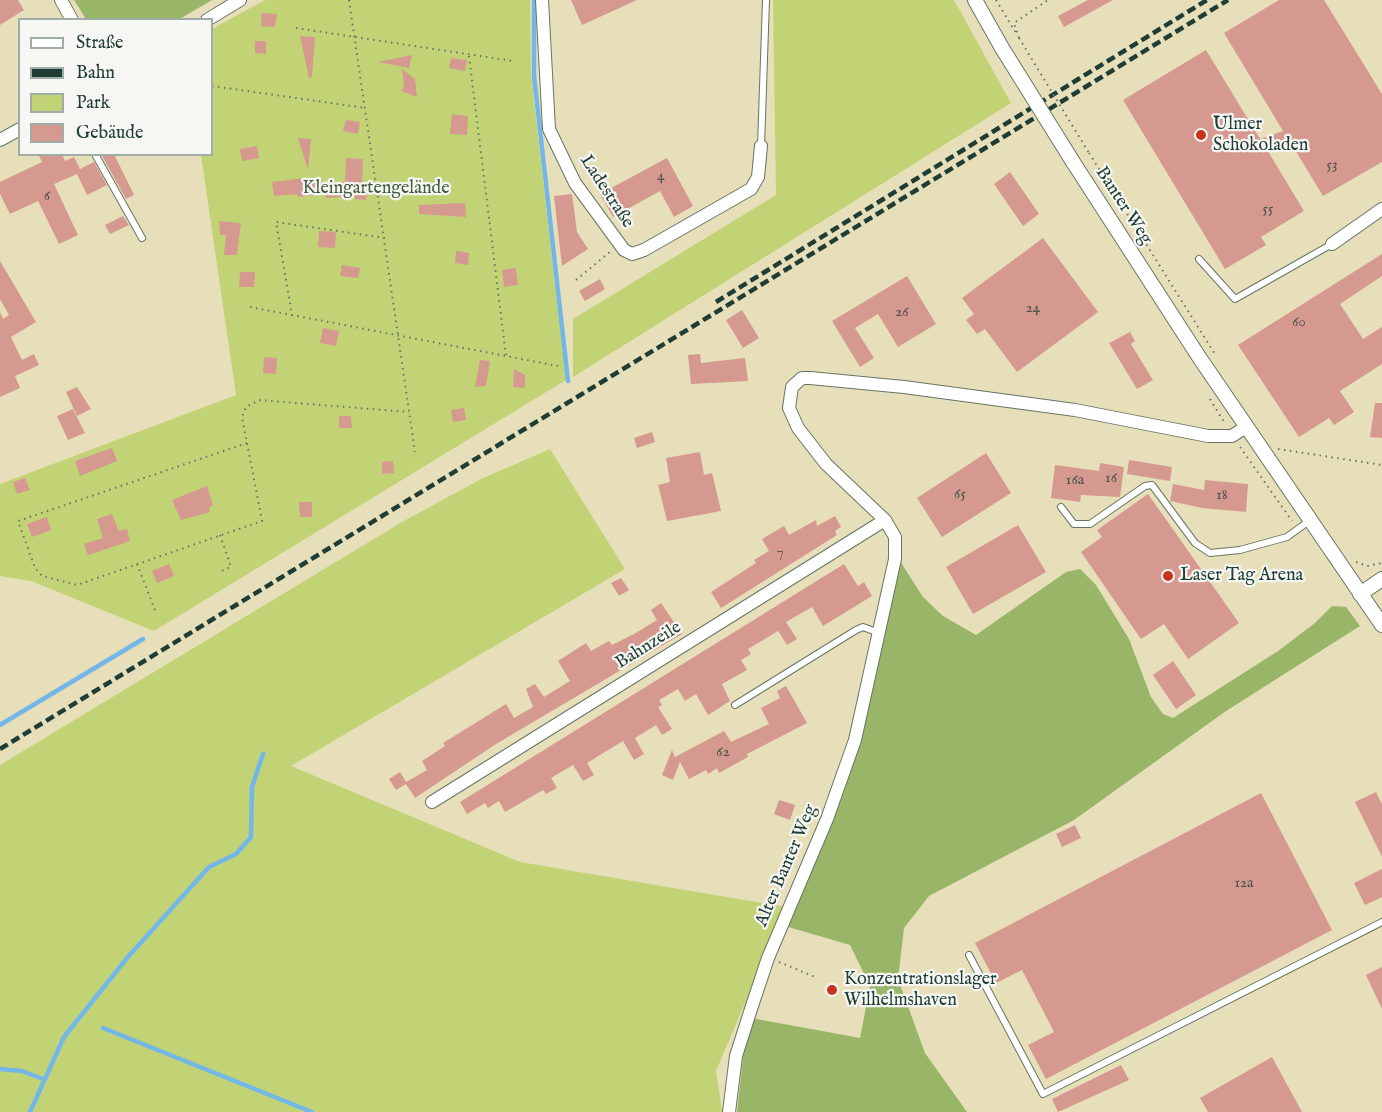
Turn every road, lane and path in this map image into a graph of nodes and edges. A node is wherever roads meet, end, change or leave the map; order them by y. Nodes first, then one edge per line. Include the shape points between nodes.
1 (61, 0) edge
2 (240, 0) edge
3 (349, 0) edge
4 (542, 0) edge
5 (766, 0) edge
6 (975, 0) edge
7 (996, 0) edge
8 (1048, 0) edge
9 (71, 18) edge
10 (210, 18) edge
11 (296, 28) dead end
12 (355, 37) junction
13 (1019, 38) junction
14 (469, 56) junction
15 (513, 61) dead end
16 (213, 86) edge
17 (366, 108) junction
18 (18, 130) edge
19 (0, 140) edge
20 (761, 146) joint
21 (96, 156) edge
22 (1382, 209) edge
23 (142, 238) dead end
24 (385, 238) junction
25 (1332, 243) joint
26 (618, 245) junction
27 (1199, 259) dead end
28 (576, 280) dead end
29 (250, 307) dead end
30 (292, 315) junction
31 (399, 336) junction
32 (506, 357) junction
33 (1219, 360) dead end
34 (558, 366) dead end
35 (409, 412) junction
36 (1246, 427) junction
37 (247, 443) junction
38 (415, 452) dead end
39 (1281, 458) dead end
40 (1382, 465) edge
41 (1061, 507) dead end
42 (885, 520) junction
43 (1310, 521) junction
44 (220, 535) junction
45 (1356, 562) dead end
46 (1382, 563) edge
47 (137, 564) junction
48 (221, 571) dead end
49 (1382, 579) edge
50 (1360, 594) junction
51 (155, 610) dead end
52 (1382, 625) edge
53 (879, 633) junction
54 (735, 705) dead end
55 (432, 802) dead end
56 (1382, 922) edge
57 (969, 955) dead end
58 (768, 958) junction
59 (815, 977) dead end
60 (729, 1112) edge

1 - 9 street
2 - 10 street
3 - 12 path
4 - 26 street, Ladestraße via 549,129 575,183
5 - 20 lane
6 - 36 street, Banter Weg, bridge via 1073,162
7 - 13 path
8 - 13 path via 1014,23
11 - 12 path
12 - 14 path
12 - 17 path
13 - 33 path, bridge
14 - 15 path
14 - 32 path
16 - 17 path
17 - 24 path
18 - 19 street
20 - 26 street, Ladestraße via 758,177 740,197 644,250 632,254
21 - 23 lane
22 - 25 street
24 - 30 path via 276,222
24 - 31 path
25 - 27 lane via 1235,299
26 - 28 path
29 - 30 path
30 - 31 path
31 - 32 path
31 - 35 path
32 - 34 path
35 - 37 path via 259,399 246,407 242,417
35 - 38 path
36 - 42 street, Alter Banter Weg via 1232,436 1208,436 1075,410 904,387 810,378 797,381 789,397 789,408 798,429 826,464
36 - 43 street, Banter Weg
37 - 44 path via 262,521
37 - 47 path via 18,521 35,568 42,576 77,585
39 - 40 path via 1275,449
41 - 43 lane via 1072,522 1090,524 1152,485 1195,543 1210,553 1287,537
42 - 53 street, Alter Banter Weg via 895,537 896,552
42 - 55 street, Bahnzeile
43 - 50 street, Banter Weg
44 - 47 path
44 - 48 path via 231,567
45 - 46 path via 1367,566
47 - 51 path
49 - 50 street
50 - 52 street, Banter Weg
53 - 54 lane via 863,627 856,630
53 - 58 street, Alter Banter Weg via 847,766
56 - 57 lane via 1043,1094
58 - 59 path
58 - 60 street, Alter Banter Weg via 736,1056

